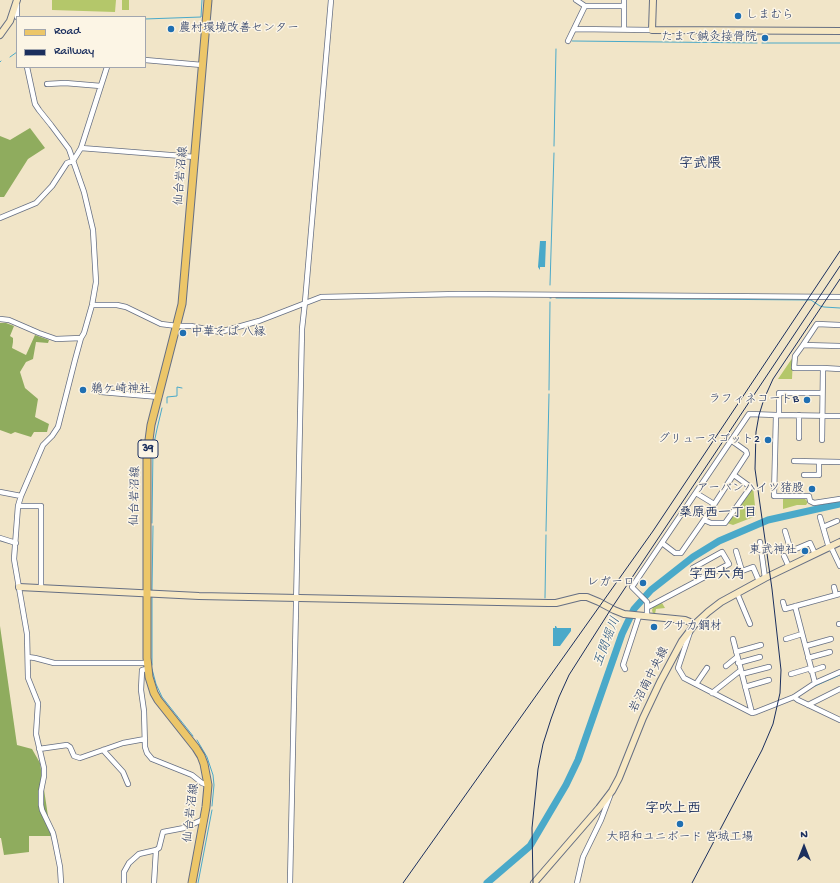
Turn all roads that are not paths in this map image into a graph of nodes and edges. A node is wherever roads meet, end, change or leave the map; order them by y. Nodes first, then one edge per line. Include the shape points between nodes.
1 (208, 0) edge
2 (331, 0) edge
3 (576, 0) edge
4 (624, 0) edge
5 (653, 0) edge
6 (17, 2) edge
7 (585, 6) junction
8 (624, 6) junction
9 (17, 16) edge
10 (575, 28) junction
11 (624, 29) junction
12 (652, 30) junction
13 (840, 31) edge
14 (0, 35) edge
15 (568, 41) dead end
16 (146, 60) edge
17 (202, 65) junction
18 (27, 68) edge
19 (107, 68) edge
20 (47, 84) dead end
21 (101, 86) junction
22 (81, 148) junction
23 (195, 157) junction
24 (73, 161) junction
25 (0, 218) edge
26 (840, 297) edge
27 (306, 302) junction
28 (92, 305) junction
29 (0, 319) edge
30 (840, 325) edge
31 (177, 326) junction
32 (81, 338) junction
33 (803, 345) junction
34 (840, 346) edge
35 (823, 368) junction
36 (840, 369) edge
37 (101, 392) dead end
38 (822, 393) junction
39 (158, 397) junction
40 (778, 415) junction
41 (799, 416) junction
42 (822, 416) junction
43 (840, 416) edge
44 (799, 438) dead end
45 (822, 440) dead end
46 (732, 441) junction
47 (794, 461) dead end
48 (819, 462) junction
49 (840, 462) edge
50 (734, 475) junction
51 (804, 475) dead end
52 (0, 492) edge
53 (696, 493) junction
54 (21, 496) junction
55 (840, 499) edge
56 (714, 504) junction
57 (18, 506) junction
58 (820, 517) dead end
59 (704, 520) junction
60 (837, 521) dead end
61 (823, 527) junction
62 (785, 531) dead end
63 (0, 538) edge
64 (760, 542) dead end
65 (16, 543) junction
66 (662, 543) junction
67 (840, 543) edge
68 (830, 547) junction
69 (736, 551) dead end
70 (815, 554) junction
71 (784, 556) dead end
72 (840, 566) edge
73 (789, 567) junction
74 (765, 578) junction
75 (699, 580) junction
76 (759, 581) junction
77 (19, 587) junction
78 (834, 587) dead end
79 (41, 588) junction
80 (146, 592) junction
81 (737, 593) junction
82 (838, 595) edge
83 (295, 598) junction
84 (783, 602) dead end
85 (648, 605) junction
86 (795, 606) junction
87 (638, 615) junction
88 (647, 616) junction
89 (695, 624) junction
90 (750, 624) dead end
91 (690, 630) junction
92 (802, 634) junction
93 (733, 639) dead end
94 (831, 639) dead end
95 (786, 640) dead end
96 (761, 645) dead end
97 (806, 646) junction
98 (830, 652) dead end
99 (736, 655) junction
100 (28, 657) junction
101 (760, 657) dead end
102 (808, 658) junction
103 (738, 663) junction
104 (147, 666) junction
105 (726, 666) dead end
106 (769, 667) dead end
107 (823, 667) dead end
108 (707, 668) dead end
109 (625, 669) dead end
110 (811, 670) junction
111 (741, 672) junction
112 (840, 672) edge
113 (791, 674) dead end
114 (769, 680) dead end
115 (815, 683) junction
116 (696, 684) junction
117 (745, 687) junction
118 (840, 689) edge
119 (712, 693) junction
120 (794, 697) junction
121 (808, 705) junction
122 (752, 713) junction
123 (840, 720) edge
124 (145, 739) junction
125 (39, 749) junction
126 (103, 750) junction
127 (128, 784) dead end
128 (208, 785) junction
129 (612, 791) junction
130 (204, 819) junction
131 (156, 850) junction
132 (61, 883) edge
133 (124, 883) edge
134 (154, 883) edge
135 (192, 883) edge
136 (290, 883) edge
137 (534, 883) edge
138 (577, 883) edge

1 - 17 main road, 仙台岩沼線 / 39
2 - 27 street
3 - 7 street
4 - 8 street
5 - 12 street
6 - 9 street
6 - 14 street via 10,21
7 - 8 street
7 - 10 street
8 - 11 street
10 - 11 street
10 - 15 street
11 - 12 street
12 - 13 street
16 - 17 street
17 - 23 main road, 仙台岩沼線 / 39
18 - 24 street via 35,104 69,149
19 - 21 street
20 - 21 street via 65,82
21 - 22 street
22 - 23 street
22 - 24 street
23 - 31 main road, 仙台岩沼線 / 39 via 185,280
24 - 25 street via 67,162 52,186 36,203
24 - 28 street via 93,230 96,282
26 - 27 street via 459,294 321,297
27 - 31 street via 259,321 220,332
27 - 83 street via 302,329
28 - 31 street via 126,307 161,324
28 - 32 street
29 - 32 street via 9,320 56,339
30 - 33 street via 817,324
31 - 39 main road, 仙台岩沼線 / 39
32 - 54 street via 58,427 43,445
33 - 34 street
33 - 35 street via 795,356 794,368
35 - 36 street
35 - 38 street
37 - 39 street
38 - 40 street via 779,393
38 - 42 street
39 - 80 main road, 仙台岩沼線 / 39 via 147,455
40 - 41 street
40 - 46 street via 749,414
40 - 55 street via 774,496 809,496 810,501 814,503
41 - 42 street
41 - 44 street
42 - 43 street
42 - 45 street
46 - 50 street via 748,453
46 - 53 street
47 - 48 street
48 - 49 street
48 - 51 street via 819,475
50 - 56 street
50 - 59 street via 750,488 725,523
52 - 54 street
53 - 56 street
53 - 66 street
54 - 57 street
56 - 59 street
57 - 65 street
57 - 79 street via 41,506
58 - 61 street
59 - 66 street via 681,553 675,553
60 - 61 street
61 - 68 street
62 - 70 street via 791,551 810,543
63 - 65 street
64 - 74 street
65 - 77 street via 14,559
66 - 85 street via 632,587
67 - 68 street, 岩沼南中央線
68 - 70 street, 岩沼南中央線
68 - 72 street
69 - 76 street via 742,571 753,567
70 - 73 street, 岩沼南中央線
71 - 73 street
73 - 74 street, 岩沼南中央線
74 - 76 street, 岩沼南中央線
75 - 75 street via 729,564 722,552 694,568
75 - 85 street
76 - 81 street, 岩沼南中央線
77 - 79 street
77 - 100 street
78 - 82 street
79 - 80 street
80 - 83 street
80 - 104 main road, 仙台岩沼線 / 39
81 - 89 street, 岩沼南中央線 via 721,602
81 - 90 street
82 - 86 street
83 - 87 street via 556,603 585,597 624,614
83 - 136 street
84 - 86 street via 785,609
85 - 88 street
86 - 92 street
87 - 88 street
87 - 109 street via 623,665
88 - 89 street via 685,620
89 - 91 street, 岩沼南中央線
91 - 116 street via 678,668 684,678
91 - 129 street, 岩沼南中央線 via 660,682
92 - 95 street
92 - 97 street
93 - 99 street
94 - 97 street
96 - 99 street
97 - 102 street
98 - 102 street
99 - 103 street
99 - 105 street
100 - 104 street via 54,663
100 - 125 street via 28,678 38,703 36,734
101 - 103 street
102 - 110 street
103 - 111 street
104 - 124 street via 142,670 141,679
104 - 128 main road, 仙台岩沼線 / 39 via 151,686 158,700 201,756
106 - 111 street
107 - 110 street
108 - 116 street
110 - 113 street
110 - 115 street
111 - 117 street
111 - 119 street
112 - 115 street
114 - 117 street
115 - 120 street
116 - 119 street
117 - 122 street
118 - 121 street
119 - 122 street
120 - 121 street
120 - 122 street
121 - 123 street
124 - 126 street
124 - 128 street via 147,753 152,759 192,775
125 - 126 street via 67,746 77,758
125 - 132 street via 44,768 40,805 53,833
126 - 127 street via 123,772
128 - 130 main road, 仙台岩沼線 / 39
129 - 137 street, 岩沼南中央線
129 - 138 street via 583,857
130 - 131 street via 184,828 163,832 159,848
130 - 135 main road, 仙台岩沼線 / 39
131 - 133 street via 139,854 129,863 124,872
131 - 134 street

